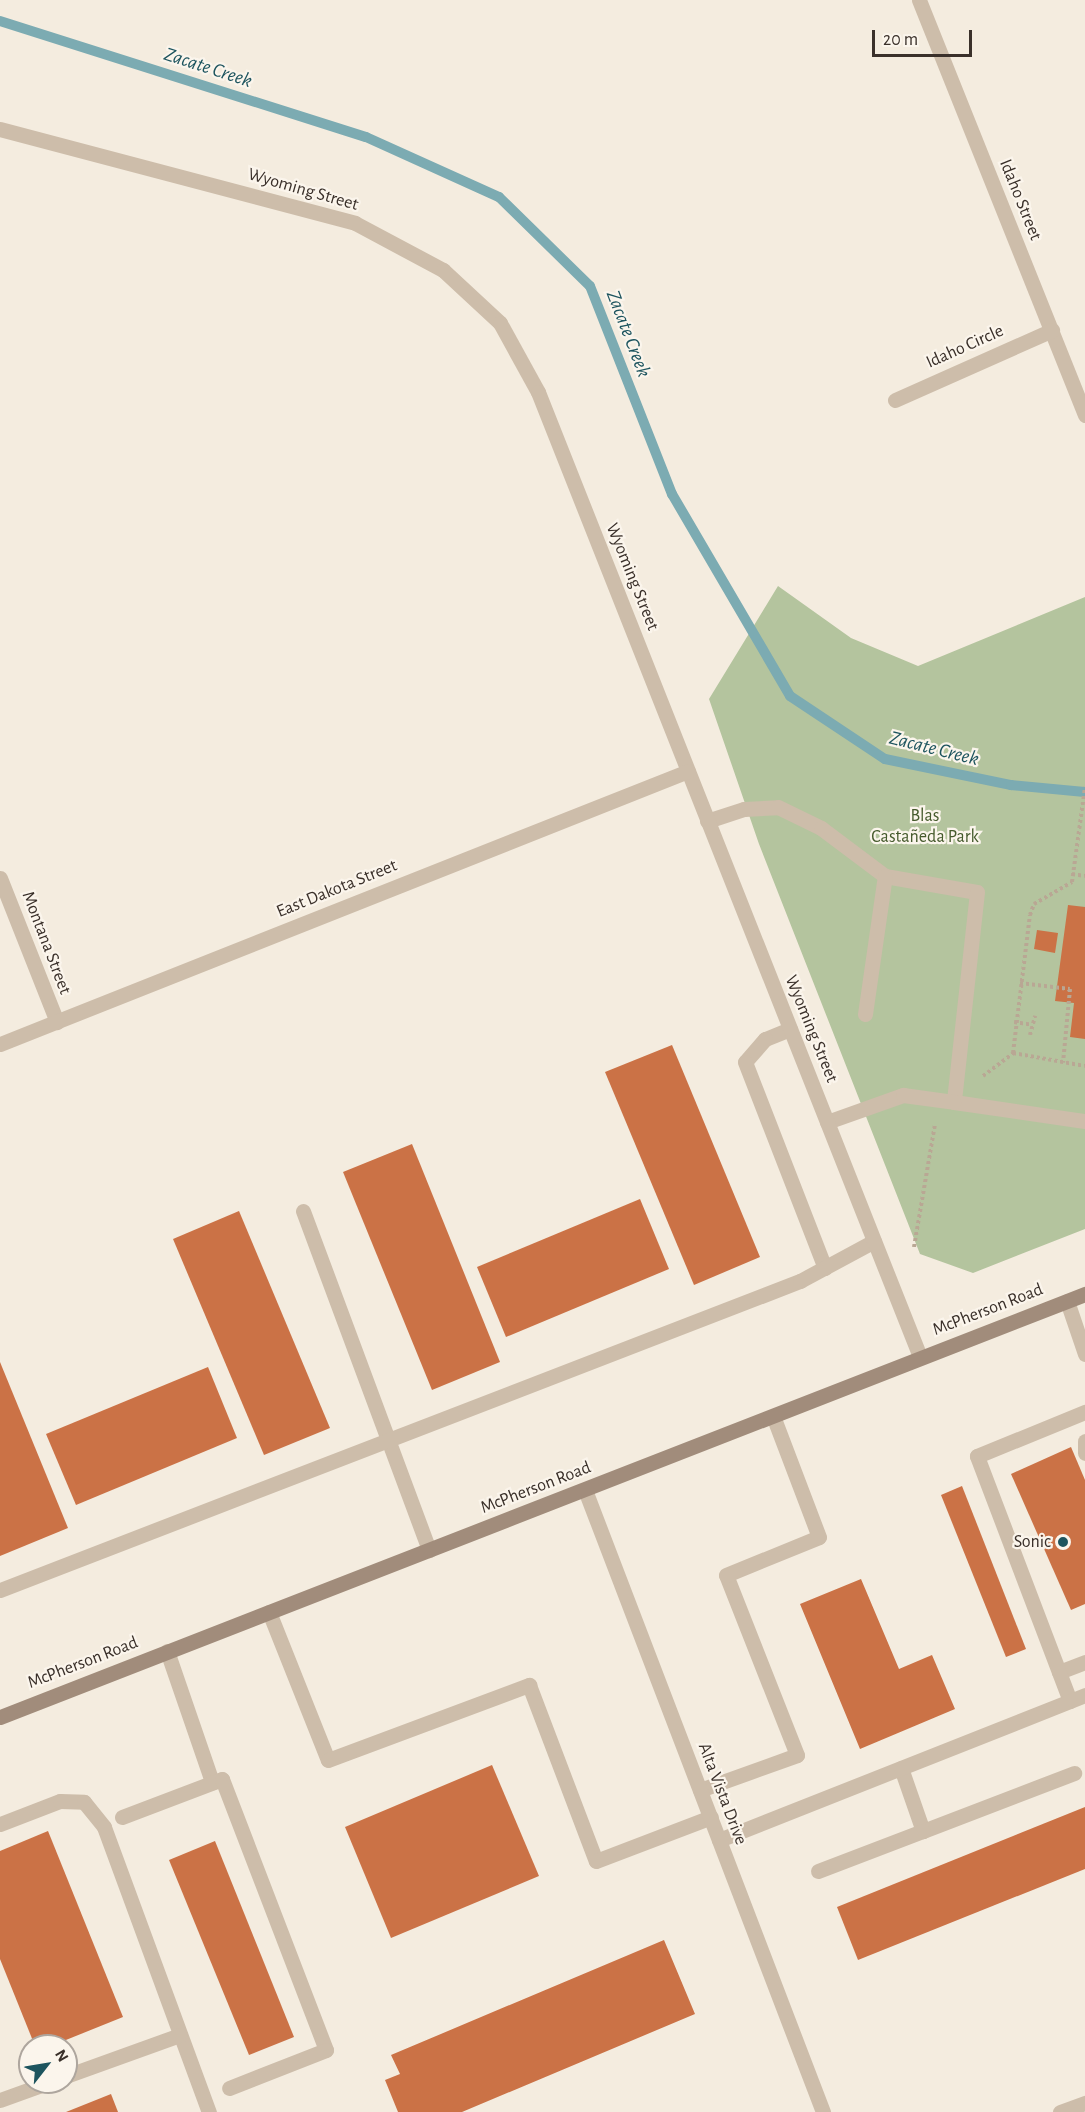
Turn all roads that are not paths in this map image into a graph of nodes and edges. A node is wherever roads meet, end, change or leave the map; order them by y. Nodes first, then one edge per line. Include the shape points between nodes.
1 (919, 0) edge
2 (0, 129) edge
3 (1052, 330) junction
4 (895, 400) dead end
5 (1085, 415) edge
6 (688, 771) junction
7 (707, 821) junction
8 (885, 876) junction
9 (0, 878) edge
10 (865, 1014) dead end
11 (57, 1022) junction
12 (790, 1029) junction
13 (0, 1044) edge
14 (954, 1102) junction
15 (1085, 1120) edge
16 (827, 1122) junction
17 (303, 1211) dead end
18 (874, 1241) junction
19 (825, 1268) junction
20 (1085, 1294) edge
21 (1067, 1300) junction
22 (1085, 1354) edge
23 (920, 1357) junction
24 (1085, 1412) edge
25 (774, 1416) junction
26 (388, 1440) junction
27 (1085, 1441) edge
28 (1085, 1453) edge
29 (585, 1490) junction
30 (429, 1550) junction
31 (0, 1590) edge
32 (269, 1612) junction
33 (167, 1651) junction
34 (1085, 1662) edge
35 (1059, 1672) junction
36 (1085, 1695) edge
37 (1070, 1701) junction
38 (0, 1717) edge
39 (902, 1768) junction
40 (1074, 1773) dead end
41 (212, 1782) junction
42 (700, 1790) junction
43 (122, 1817) dead end
44 (711, 1817) junction
45 (0, 1824) edge
46 (924, 1831) junction
47 (719, 1840) junction
48 (818, 1871) dead end
49 (180, 2035) junction
50 (78, 2072) edge
51 (229, 2088) dead end
52 (18, 2094) edge
53 (0, 2100) edge
54 (1085, 2103) edge
55 (209, 2112) edge
56 (823, 2112) edge
57 (1060, 2112) edge

1 - 3 street, Idaho Street
2 - 6 street, Wyoming Street via 355,223 443,270 500,323 538,392
3 - 4 street, Idaho Circle
3 - 5 street, Idaho Street
6 - 7 street, Wyoming Street
6 - 11 street, East Dakota Street
7 - 8 street via 762,806 794,812
7 - 12 street, Wyoming Street
8 - 10 street
8 - 14 street via 977,892 955,1055
9 - 11 street, Montana Street
11 - 13 street, East Dakota Street
12 - 16 street, Wyoming Street
12 - 19 street via 765,1039 745,1062
14 - 15 street
14 - 16 street via 903,1095
16 - 18 street, Wyoming Street
17 - 26 street
18 - 19 street
18 - 23 street, Wyoming Street
19 - 26 street
20 - 21 main road, McPherson Road
21 - 22 street
21 - 23 main road, McPherson Road
23 - 25 main road, McPherson Road
24 - 35 street via 977,1456
25 - 29 main road, McPherson Road
25 - 42 street via 819,1538 726,1575 797,1755
26 - 30 street
26 - 31 street
27 - 28 street
29 - 30 main road, McPherson Road
29 - 42 street, Alta Vista Drive
30 - 32 main road, McPherson Road
32 - 33 main road, McPherson Road
32 - 44 street via 328,1760 529,1685 596,1861
33 - 38 main road, McPherson Road
33 - 41 street
34 - 35 street
35 - 37 street
36 - 37 street
37 - 39 street
39 - 46 street
39 - 47 street
40 - 46 street
41 - 43 street
41 - 51 street via 222,1779 326,2050
42 - 44 street, Alta Vista Drive
44 - 47 street, Alta Vista Drive
45 - 49 street via 60,1801 84,1802 104,1827
46 - 48 street
47 - 56 street, Alta Vista Drive
49 - 50 street
49 - 55 street
52 - 53 street
54 - 57 street

